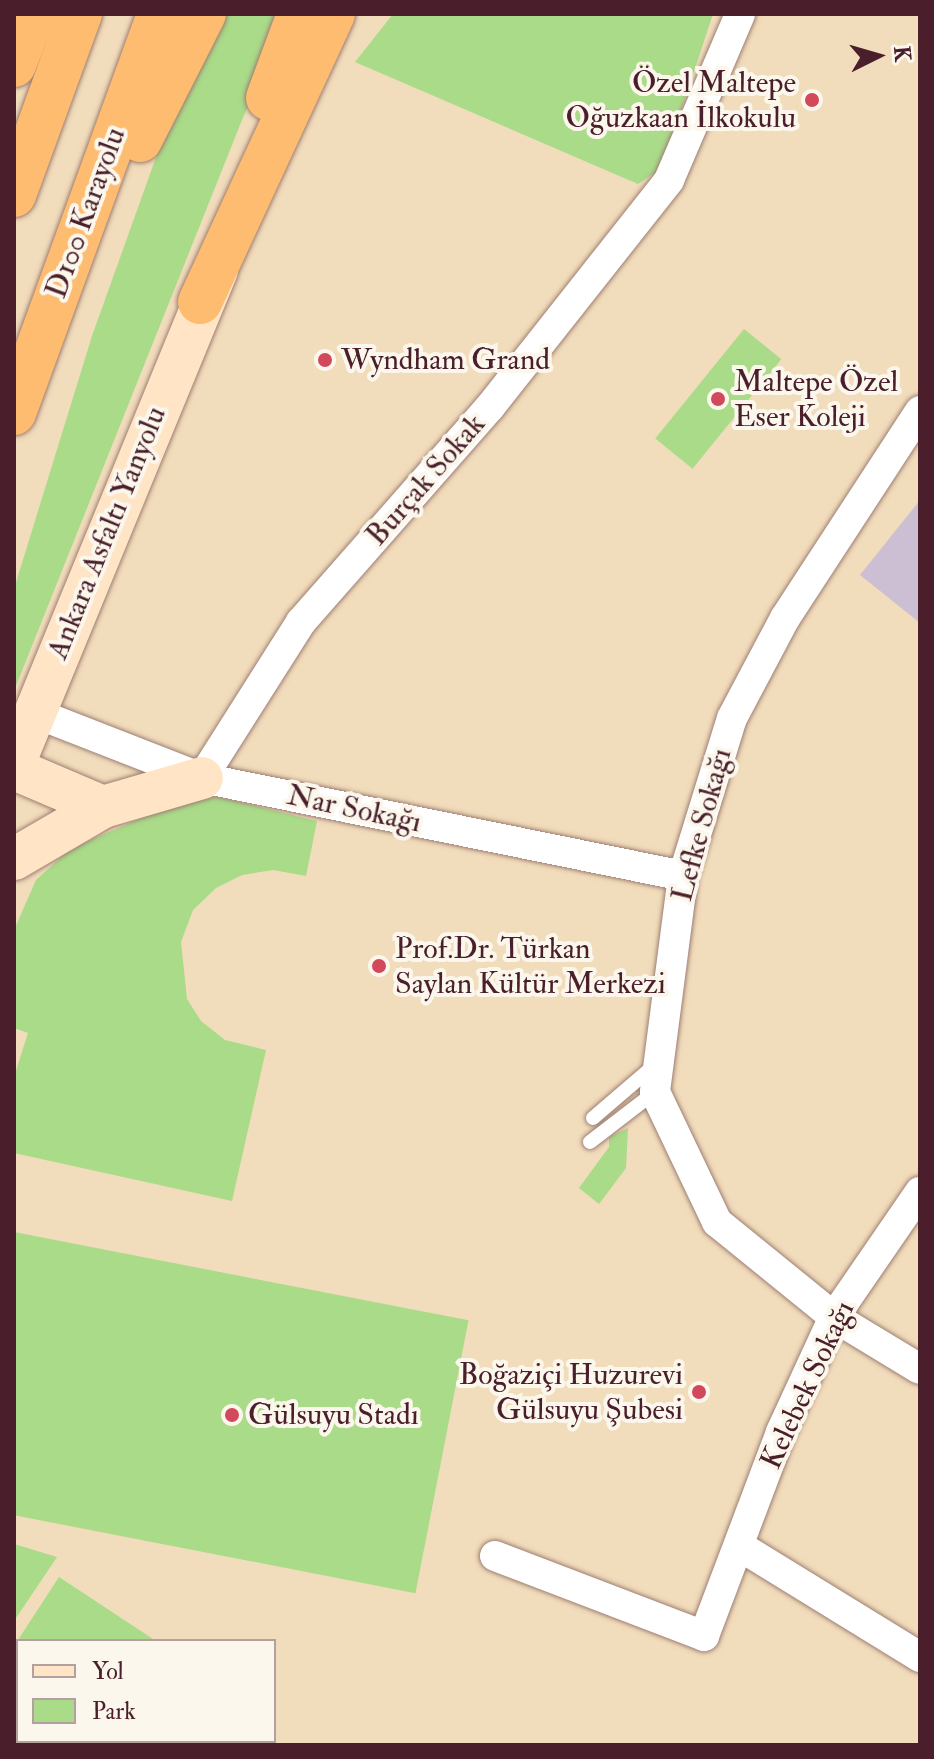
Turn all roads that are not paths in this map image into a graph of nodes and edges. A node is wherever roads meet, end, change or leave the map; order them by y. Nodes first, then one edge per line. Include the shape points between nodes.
1 (34, 14) edge
2 (80, 14) edge
3 (159, 14) edge
4 (204, 14) edge
5 (299, 14) edge
6 (333, 14) edge
7 (350, 14) edge
8 (740, 14) edge
9 (14, 65) edge
10 (14, 195) edge
11 (200, 302) junction
12 (17, 402) edge
13 (916, 426) edge
14 (35, 713) junction
15 (14, 767) edge
16 (202, 778) junction
17 (103, 807) junction
18 (14, 859) edge
19 (683, 876) junction
20 (656, 1078) junction
21 (593, 1118) dead end
22 (590, 1142) dead end
23 (920, 1192) edge
24 (834, 1317) junction
25 (920, 1369) edge
26 (741, 1547) junction
27 (495, 1556) dead end
28 (920, 1657) edge

1 - 9 highway
2 - 10 highway
3 - 12 highway, D100 Karayolu
4 - 12 highway
5 - 11 highway
6 - 11 highway
7 - 11 main road, Ankara Asfaltı Yanyolu
8 - 16 street, Burçak Sokak via 669,180 490,407 301,622
11 - 14 main road, Ankara Asfaltı Yanyolu
13 - 19 street, Lefke Sokağı via 785,618 732,718
14 - 15 main road, Ankara Asfaltı Yanyolu
14 - 16 street, Nar Sokağı
15 - 17 main road
16 - 17 main road
16 - 19 street, Nar Sokağı
17 - 18 main road
19 - 20 street, Lefke Sokağı
20 - 21 lane
20 - 22 lane
20 - 24 street via 717,1222
23 - 24 street, Kelebek Sokağı
24 - 25 street
24 - 26 street, Kelebek Sokağı via 781,1432
26 - 27 street, Kelebek Sokağı via 704,1636
26 - 28 street

